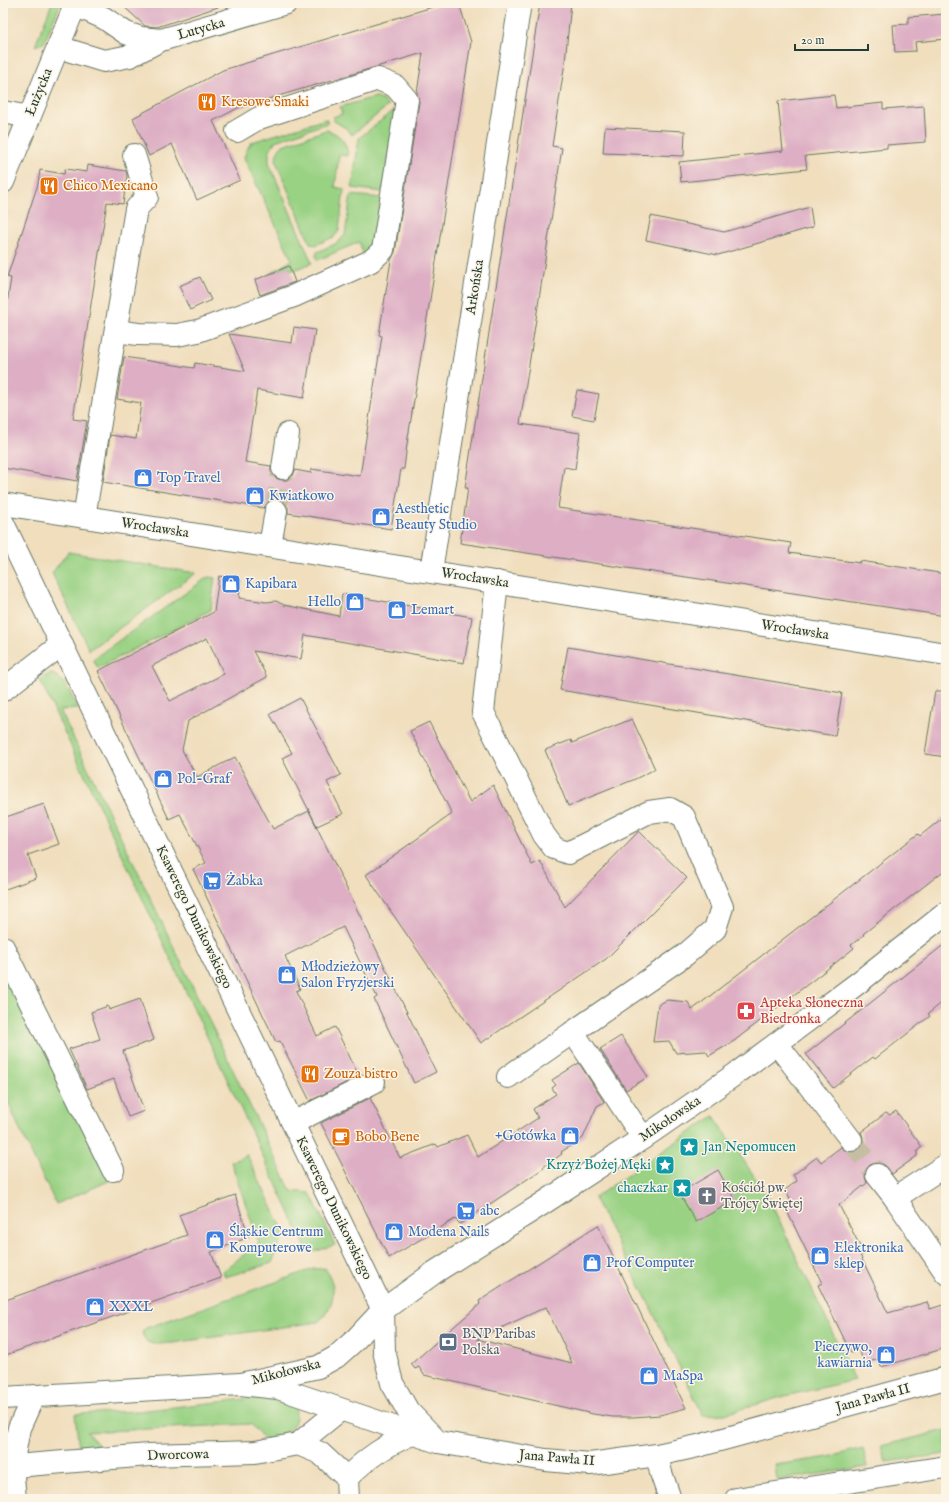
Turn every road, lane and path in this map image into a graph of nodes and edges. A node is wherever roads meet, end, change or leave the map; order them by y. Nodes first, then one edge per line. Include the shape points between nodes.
1 (286, 3) edge
2 (520, 3) edge
3 (75, 4) edge
4 (161, 40) junction
5 (58, 47) junction
6 (3, 112) edge
7 (29, 117) junction
8 (236, 132) dead end
9 (134, 155) dead end
10 (3, 182) edge
11 (116, 331) junction
12 (288, 434) dead end
13 (283, 468) tunnel mouth
14 (3, 504) edge
15 (276, 511) tunnel mouth
16 (84, 517) junction
17 (3, 523) edge
18 (270, 546) junction
19 (431, 571) junction
20 (497, 582) junction
21 (62, 644) junction
22 (946, 654) edge
23 (3, 690) edge
24 (946, 913) edge
25 (3, 947) edge
26 (572, 1032) junction
27 (777, 1044) junction
28 (508, 1077) dead end
29 (374, 1082) dead end
30 (293, 1123) junction
31 (643, 1138) junction
32 (851, 1140) tunnel mouth
33 (946, 1165) edge
34 (113, 1170) dead end
35 (877, 1175) tunnel mouth
36 (895, 1198) junction
37 (946, 1273) edge
38 (383, 1310) junction
39 (946, 1378) edge
40 (240, 1384) junction
41 (33, 1397) junction
42 (3, 1398) edge
43 (340, 1410) junction
44 (412, 1434) junction
45 (438, 1442) junction
46 (298, 1444) junction
47 (657, 1455) junction
48 (7, 1466) edge
49 (946, 1467) edge
50 (348, 1489) edge
51 (15, 1499) edge
52 (670, 1499) edge
53 (736, 1499) edge

1 - 4 street, Lutycka
2 - 19 street, Arkońska
3 - 4 street, Lutycka via 104,18 126,33
3 - 5 street, Łużycka
4 - 5 street, Lutycka via 130,56 104,61
5 - 7 street, Łużycka
6 - 7 street
7 - 10 street, Łużycka
8 - 11 street via 259,118 378,79 396,86 407,100 383,250 371,261 306,290 198,331 177,335
9 - 11 street via 147,197 136,209
11 - 16 street
12 - 13 street
14 - 16 street, Wrocławska
15 - 18 street
16 - 18 street, Wrocławska
17 - 21 street, Ksawerego Dunikowskiego
18 - 19 street, Wrocławska
19 - 20 street, Wrocławska
20 - 22 street, Wrocławska
20 - 26 street via 483,712 544,835 554,848 568,853 649,812 670,809 684,817 722,907 715,929 685,955
21 - 23 street
21 - 30 street, Ksawerego Dunikowskiego
24 - 27 street, Mikołowska
25 - 34 street
26 - 28 street
26 - 31 street
27 - 31 street, Mikołowska
27 - 32 street
29 - 30 street
30 - 38 street, Ksawerego Dunikowskiego
31 - 38 street, Mikołowska via 435,1272
33 - 36 street
35 - 36 street
36 - 37 street
38 - 40 street, Mikołowska via 356,1340 336,1357 318,1367
38 - 45 street via 384,1351 392,1383 408,1411
39 - 47 street, Jana Pawła II
40 - 41 street
40 - 43 street, Jana Pawła II via 278,1388
41 - 42 street
41 - 48 street via 19,1428
43 - 44 street, Jana Pawła II
43 - 46 street, Dworcowa
44 - 45 street, Jana Pawła II
44 - 50 street via 393,1442 356,1469
45 - 47 street, Jana Pawła II via 546,1460 590,1464
46 - 48 street, Dworcowa via 255,1452
46 - 50 street via 320,1453
47 - 52 street
48 - 51 street
49 - 53 street

